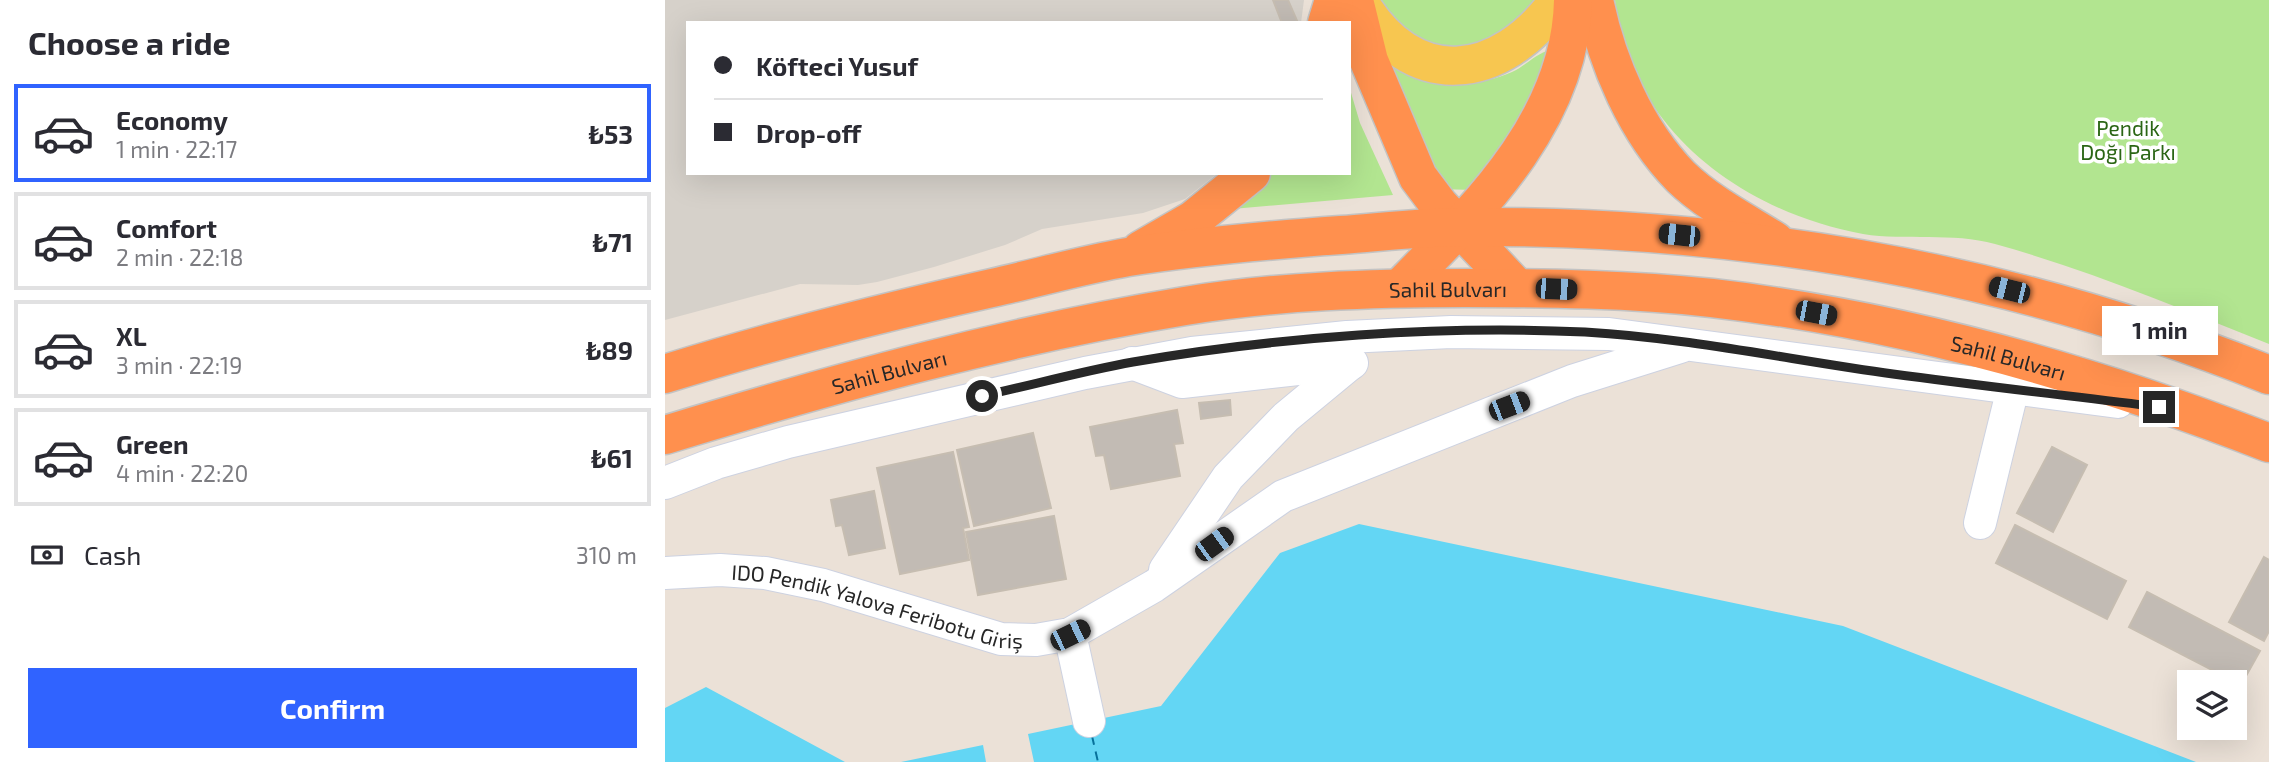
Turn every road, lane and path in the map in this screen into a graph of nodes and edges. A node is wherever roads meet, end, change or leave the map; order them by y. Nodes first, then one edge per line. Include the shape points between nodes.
1 (1334, 0) edge
2 (1356, 0) edge
3 (1559, 0) edge
4 (1573, 0) edge
5 (1594, 0) edge
6 (1328, 21) edge
7 (1249, 175) edge
8 (1461, 226) junction
9 (1782, 246) junction
10 (1128, 257) junction
11 (1400, 288) junction
12 (1517, 288) junction
13 (1408, 335) junction
14 (1692, 344) junction
15 (1131, 363) junction
16 (1349, 365) junction
17 (665, 373) edge
18 (2269, 375) edge
19 (2013, 388) junction
20 (2184, 410) junction
21 (665, 435) edge
22 (2269, 443) edge
23 (665, 483) edge
24 (1980, 523) dead end
25 (665, 573) edge
26 (1154, 586) junction
27 (1070, 635) junction
28 (1089, 721) dead end

1 - 6 highway
2 - 3 main road via 1371,23 1403,51 1449,66 1480,62 1509,49 1543,22
2 - 8 highway via 1369,61 1418,177
4 - 8 highway via 1563,71 1543,114 1500,179
5 - 9 highway via 1620,83 1664,157 1707,199
7 - 10 highway via 1193,220
8 - 9 highway via 1653,233
8 - 10 highway
8 - 11 highway
8 - 12 highway
9 - 18 highway via 1929,270 2062,303
10 - 17 highway via 864,316
11 - 12 highway, Sahil Bulvarı
11 - 21 highway, Sahil Bulvarı via 1243,299 1110,320 851,382
12 - 20 highway, Sahil Bulvarı via 1711,298 1816,313 2013,357
13 - 14 lane via 1583,332
13 - 15 lane via 1241,347
13 - 16 lane
14 - 19 lane
14 - 26 lane, IDO Pendik Yalova Feribotu Giriş via 1572,381 1283,496
15 - 16 lane via 1182,382
15 - 23 lane via 788,442
16 - 26 lane via 1286,417 1229,477
19 - 20 lane
19 - 24 lane
20 - 22 highway, Sahil Bulvarı
25 - 27 lane, IDO Pendik Yalova Feribotu Giriş via 765,573 823,584 1001,639
26 - 27 lane, IDO Pendik Yalova Feribotu Giriş
27 - 28 lane

